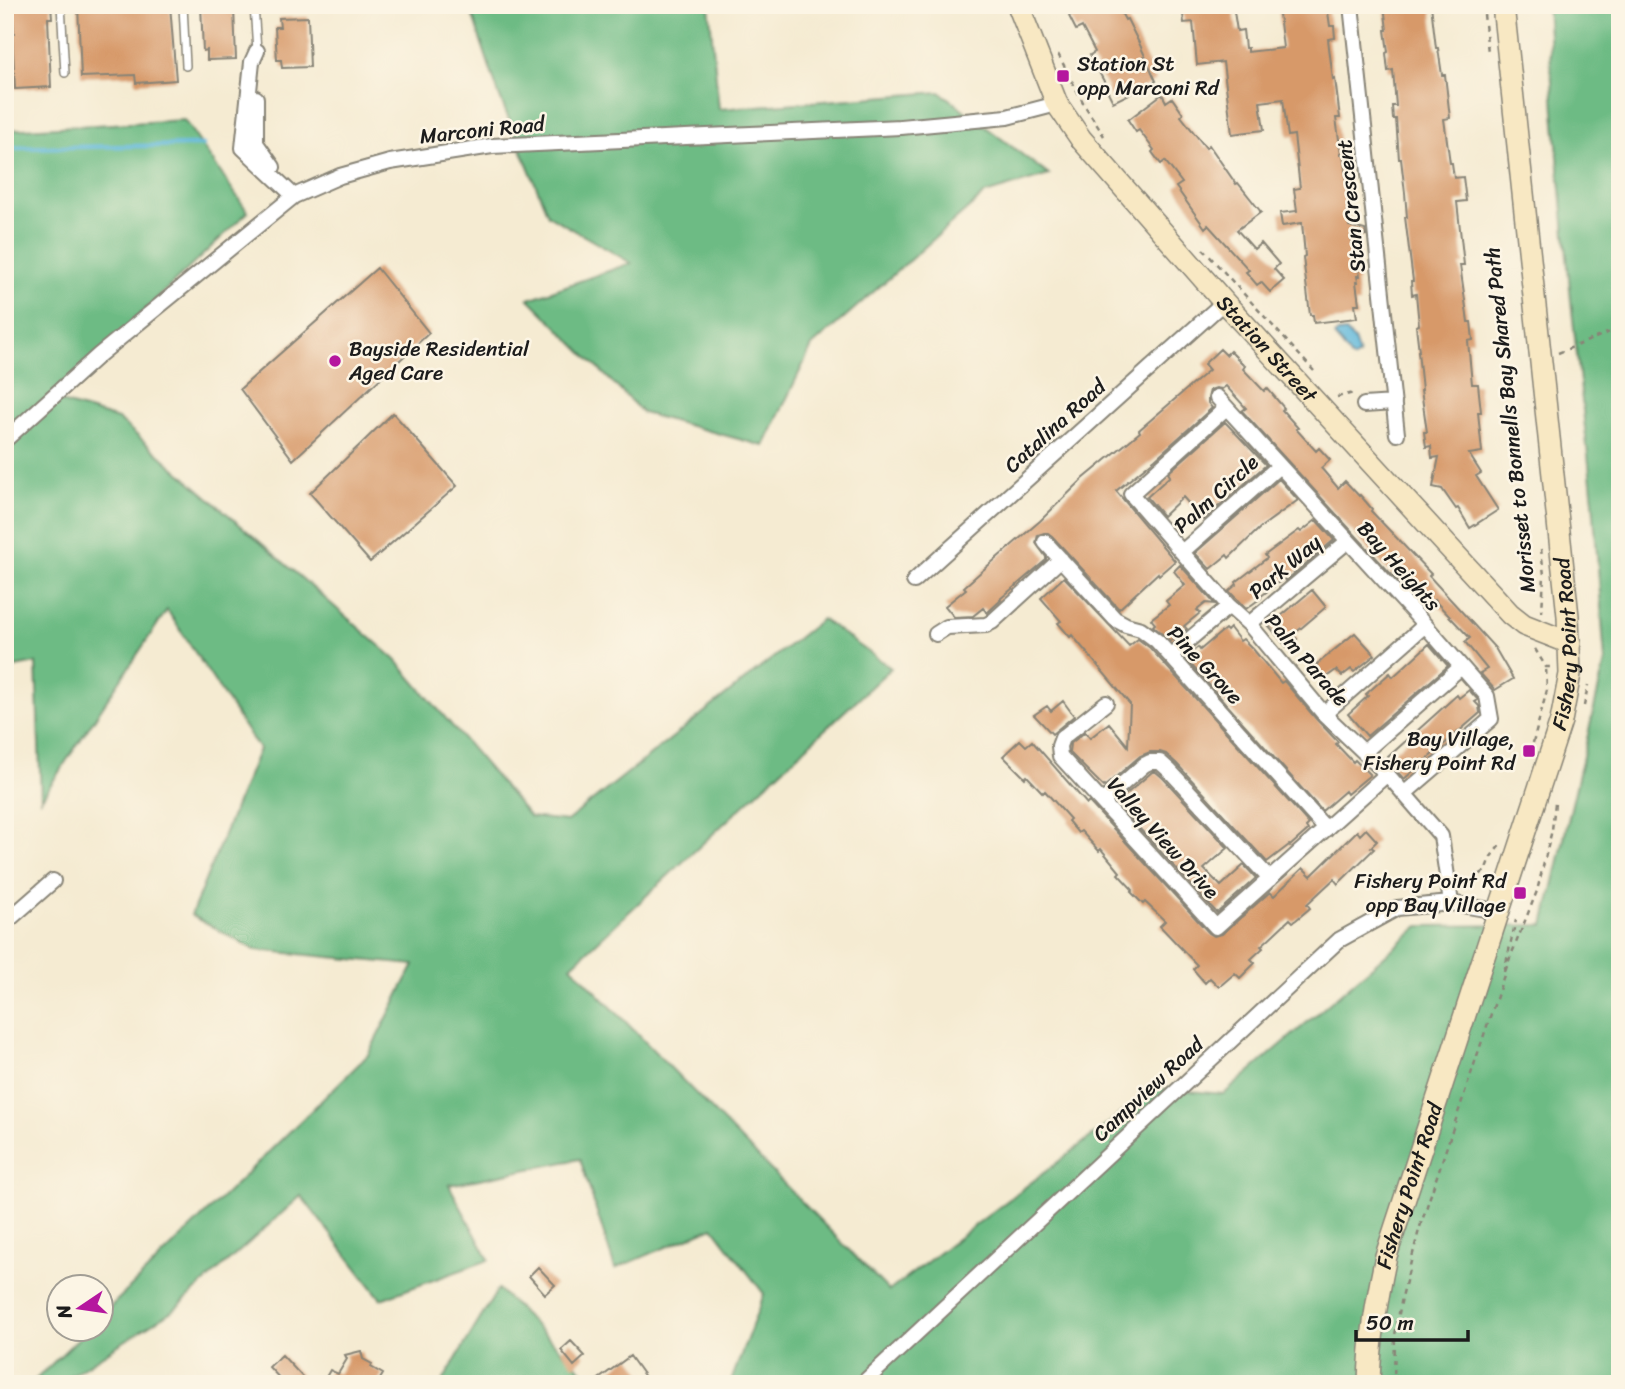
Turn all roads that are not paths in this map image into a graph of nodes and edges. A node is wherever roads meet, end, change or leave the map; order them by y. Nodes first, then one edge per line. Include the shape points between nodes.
1 (61, 5) edge
2 (183, 5) edge
3 (254, 5) edge
4 (1018, 5) edge
5 (1351, 5) edge
6 (1503, 5) edge
7 (257, 51) joint
8 (186, 66) dead end
9 (65, 73) dead end
10 (1057, 104) junction
11 (294, 196) junction
12 (1224, 302) junction
13 (1362, 398) road end
14 (1394, 402) junction
15 (1397, 433) dead end
16 (5, 440) edge
17 (1279, 466) junction
18 (1348, 541) junction
19 (1045, 542) dead end
20 (1182, 552) junction
21 (1060, 559) junction
22 (914, 582) dead end
23 (1229, 606) junction
24 (1249, 625) junction
25 (1425, 625) junction
26 (936, 634) dead end
27 (1570, 643) junction
28 (1171, 655) junction
29 (1461, 667) junction
30 (1106, 703) dead end
31 (1324, 714) junction
32 (1364, 752) junction
33 (1387, 774) junction
34 (1404, 794) junction
35 (1102, 802) junction
36 (1326, 829) junction
37 (1270, 879) junction
38 (53, 881) dead end
39 (1451, 903) junction
40 (1507, 916) junction
41 (5, 923) edge
42 (862, 1384) edge
43 (1369, 1384) edge

1 - 9 lane
2 - 8 lane
3 - 7 lane
4 - 10 main road, Station Street
5 - 14 street, Stan Crescent
6 - 27 main road, Fishery Point Road
7 - 11 street via 243,148
10 - 11 street, Marconi Road via 1007,117 901,127 492,146 390,162
10 - 12 main road, Station Street via 1081,139
11 - 16 street, Marconi Road via 99,355
12 - 22 street, Catalina Road
12 - 27 main road, Station Street via 1510,614 1524,625
13 - 14 street
14 - 15 street, Stan Crescent
17 - 18 street, Bay Heights
17 - 20 street, Palm Circle
17 - 20 street, Palm Circle via 1222,402 1131,494
18 - 24 street, Park Way
18 - 25 street, Bay Heights
19 - 21 street, Pine Grove
20 - 23 street, Palm Parade
21 - 26 street via 992,622 947,627
21 - 28 street, Pine Grove via 1115,618 1141,629
23 - 24 street, Palm Parade
23 - 28 street
24 - 31 street, Palm Parade
25 - 29 street, Bay Heights
25 - 31 street
27 - 40 main road, Fishery Point Road via 1561,721
28 - 36 street, Pine Grove
29 - 32 street
29 - 34 street, Bay Heights via 1487,696 1491,719
30 - 35 street, Valley View Drive via 1068,732 1059,746 1060,756
31 - 32 street, Palm Parade
32 - 33 street, Palm Parade
33 - 34 street, Palm Parade
33 - 36 street, Valley View Drive
34 - 39 street, Palm Parade via 1440,836
35 - 37 street via 1144,765 1160,762
35 - 37 street, Valley View Drive via 1216,927
36 - 37 street, Valley View Drive
38 - 41 street
39 - 40 street, Campview Road
39 - 42 street, Campview Road via 1397,908 1339,940
40 - 43 main road, Fishery Point Road via 1386,1256 1375,1309

